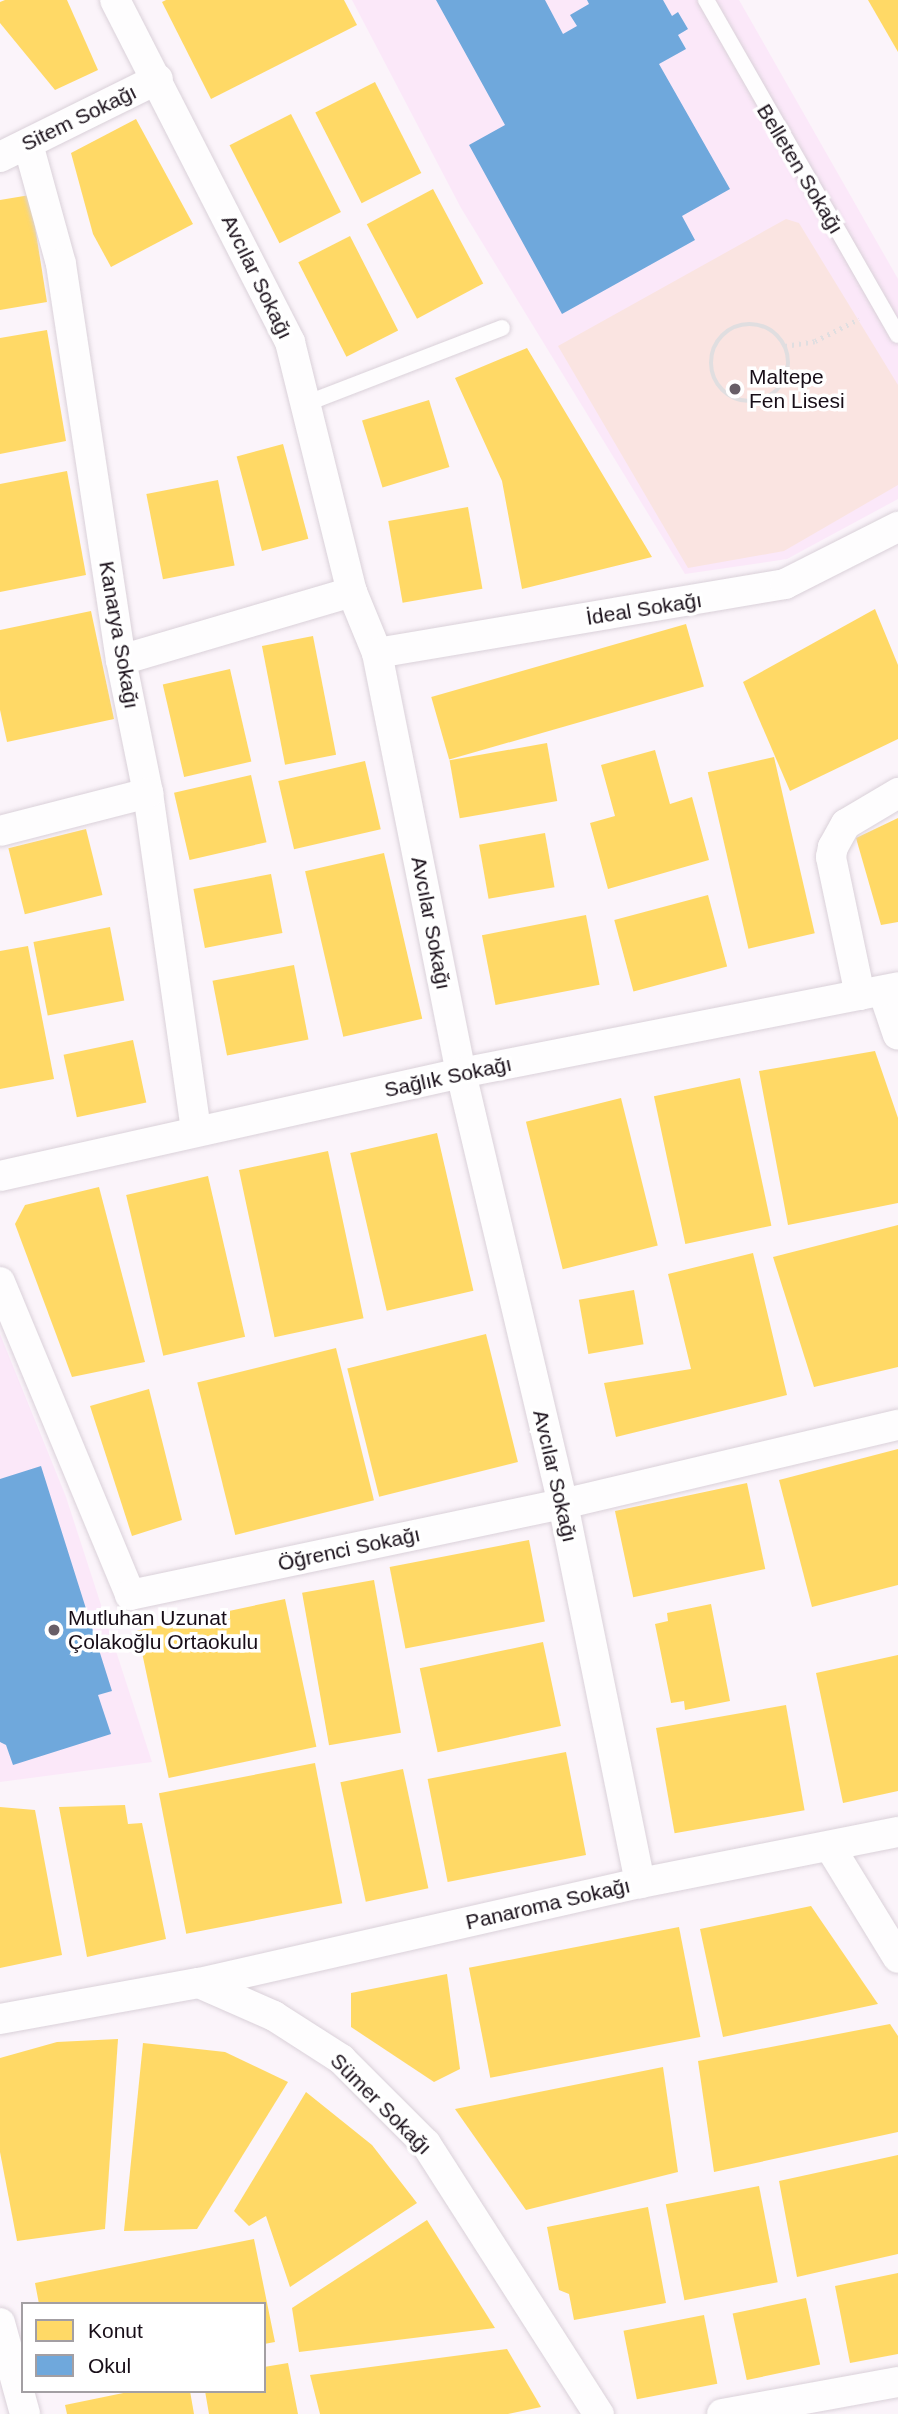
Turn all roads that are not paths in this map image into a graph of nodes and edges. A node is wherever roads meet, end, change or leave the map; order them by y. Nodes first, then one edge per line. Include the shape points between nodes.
1 (115, 0) edge
2 (706, 0) edge
3 (158, 79) junction
4 (28, 144) junction
5 (0, 157) edge
6 (502, 328) dead end
7 (898, 335) edge
8 (305, 404) junction
9 (898, 527) edge
10 (352, 592) junction
11 (377, 653) junction
12 (121, 660) junction
13 (148, 793) junction
14 (898, 793) edge
15 (0, 831) edge
16 (880, 991) edge
17 (898, 1035) edge
18 (461, 1073) junction
19 (196, 1129) junction
20 (0, 1175) edge
21 (0, 1282) edge
22 (898, 1424) edge
23 (562, 1504) junction
24 (898, 1832) edge
25 (830, 1847) junction
26 (640, 1883) junction
27 (898, 1958) edge
28 (199, 1983) junction
29 (0, 2019) edge
30 (0, 2323) edge
31 (898, 2382) edge
32 (25, 2414) edge
33 (599, 2414) edge
34 (722, 2414) edge

1 - 3 street, Avcılar Sokağı
2 - 7 lane, Belleten Sokağı
3 - 4 street, Sitem Sokağı
3 - 8 street, Avcılar Sokağı via 290,342
4 - 5 street, Sitem Sokağı
4 - 12 street, Kanarya Sokağı via 61,264
6 - 8 lane
8 - 10 street, Avcılar Sokağı
9 - 11 street, İdeal Sokağı via 785,584
10 - 11 street, Avcılar Sokağı
10 - 12 street
11 - 18 street, Avcılar Sokağı
12 - 13 street, Kanarya Sokağı
13 - 15 street
13 - 19 street, Kanarya Sokağı
14 - 16 street via 846,824 831,857
16 - 17 street
16 - 18 street, Sağlık Sokağı
18 - 19 street, Sağlık Sokağı
18 - 23 street, Avcılar Sokağı
19 - 20 street, Sağlık Sokağı
21 - 23 street, Öğrenci Sokağı via 130,1595
22 - 23 street, Öğrenci Sokağı
23 - 26 street, Avcılar Sokağı
24 - 25 street, Panaroma Sokağı
25 - 26 street, Panaroma Sokağı
25 - 27 street
26 - 28 street, Panaroma Sokağı
28 - 29 street
28 - 33 street, Sümer Sokağı via 274,2016 341,2059 426,2144
30 - 32 street
31 - 34 street

